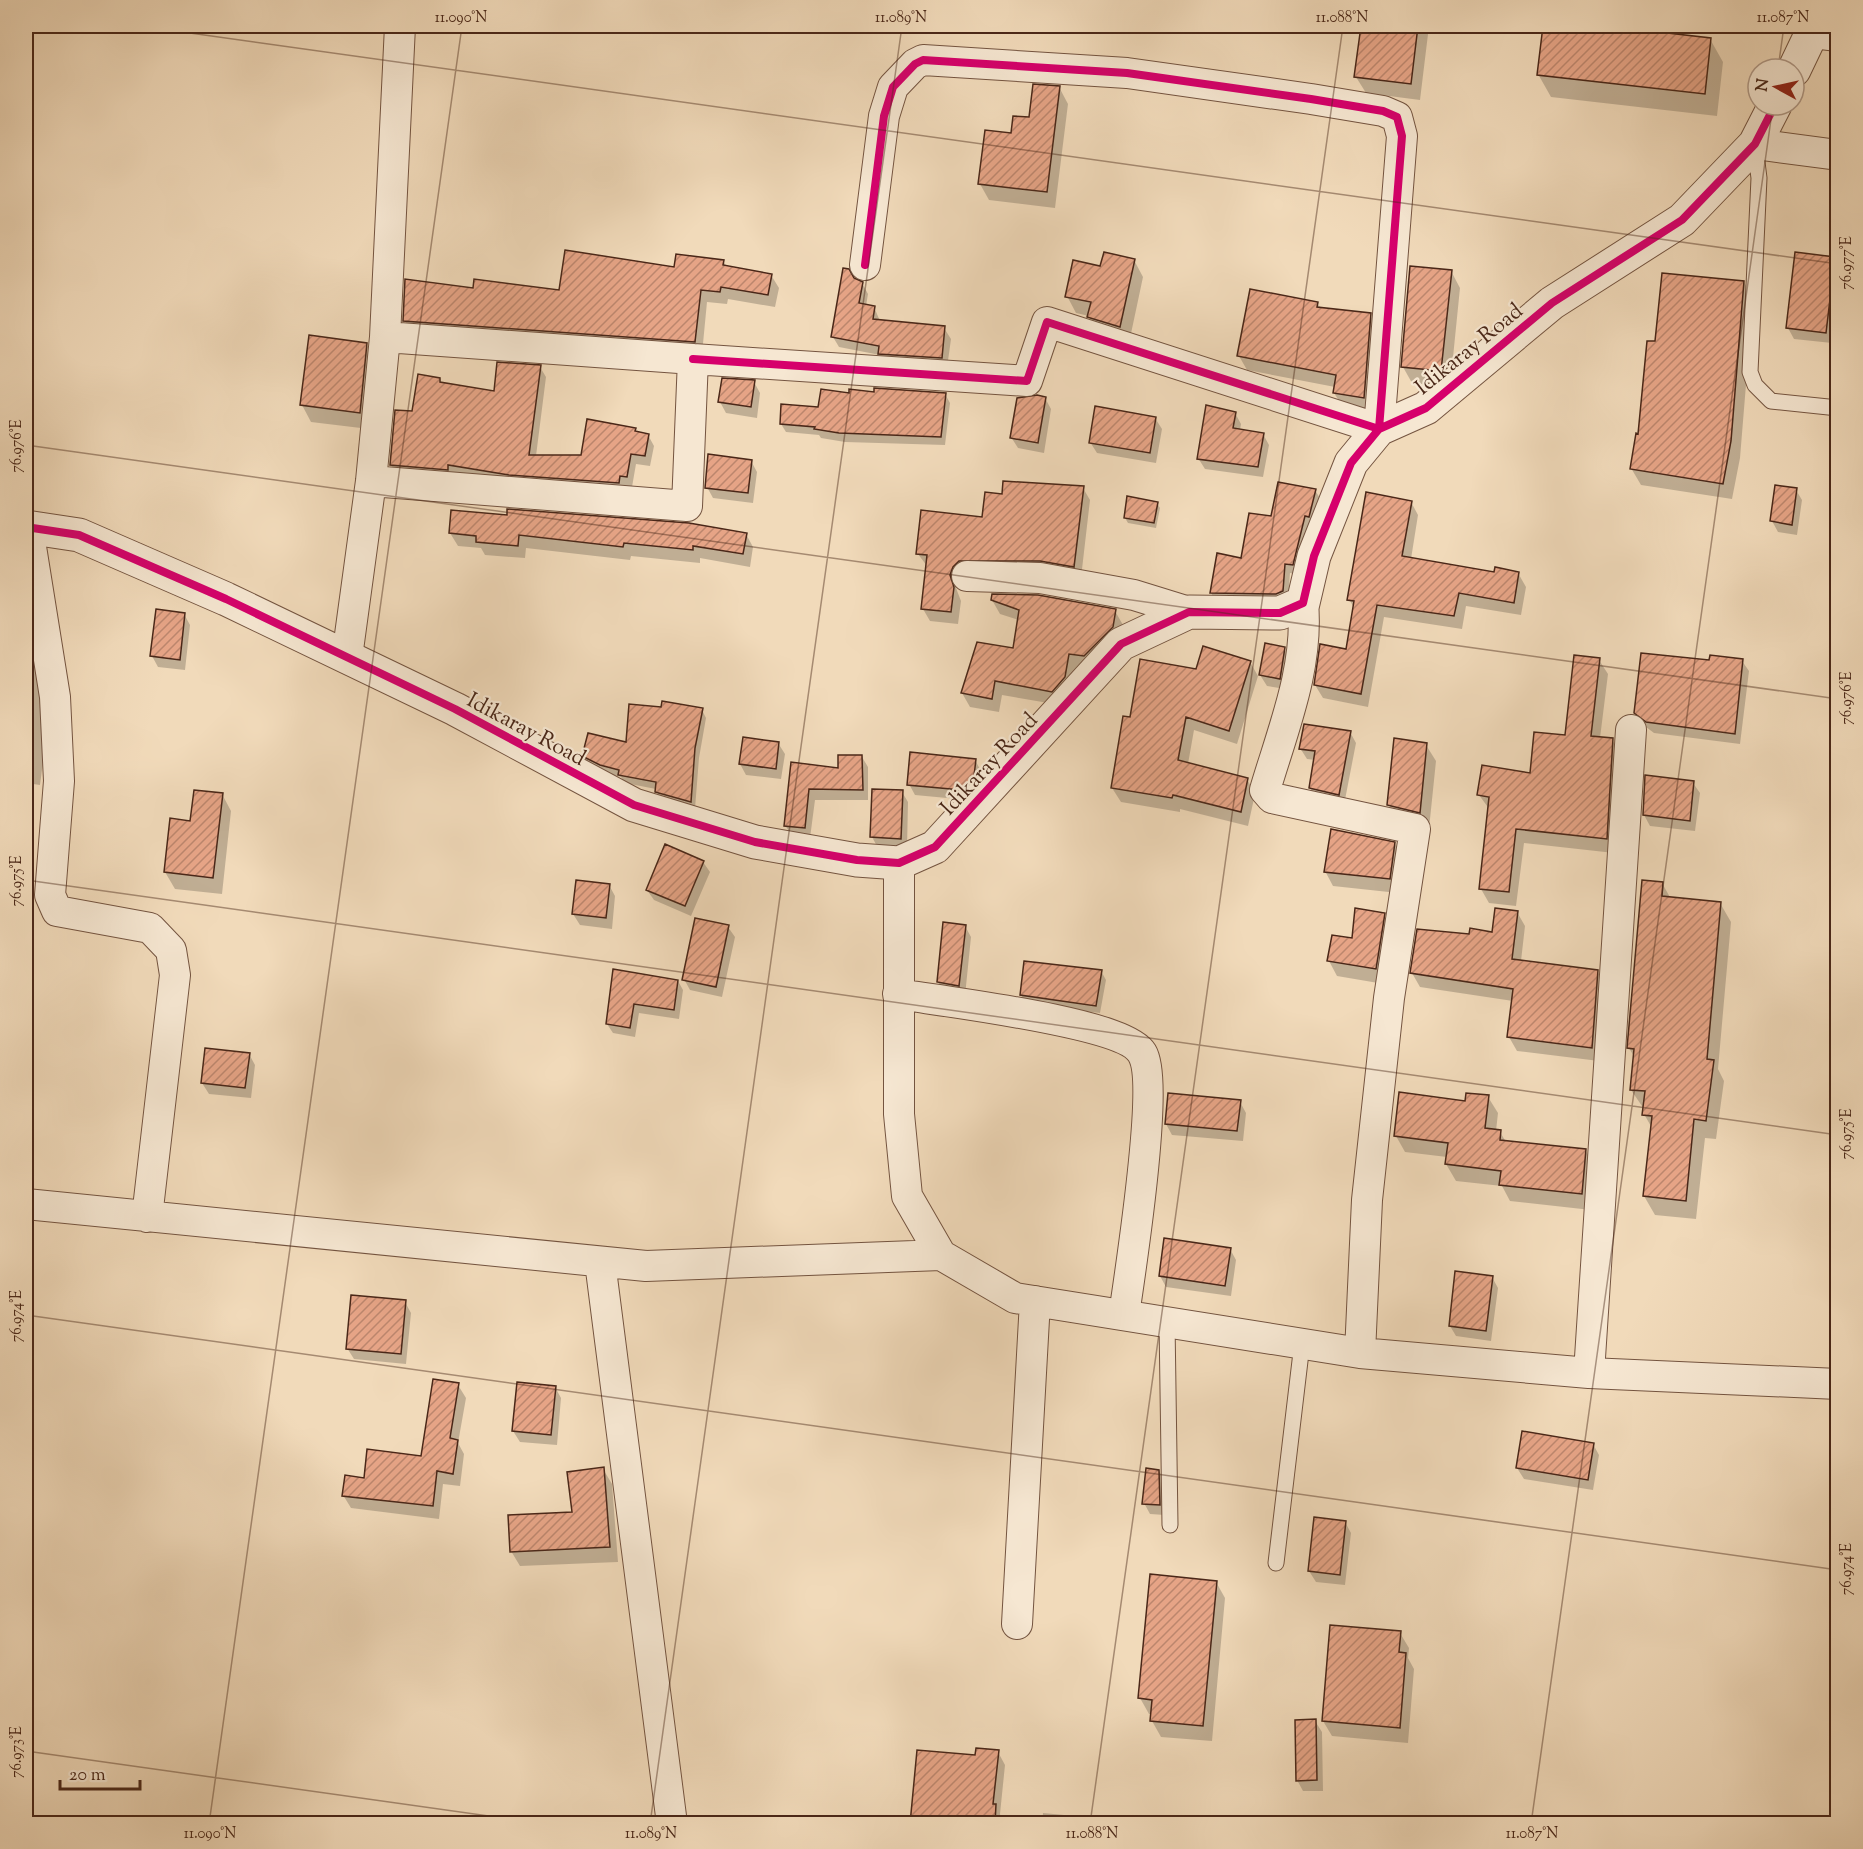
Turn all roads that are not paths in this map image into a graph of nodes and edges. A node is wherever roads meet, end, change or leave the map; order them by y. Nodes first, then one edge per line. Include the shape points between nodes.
1 (400, 26) edge
2 (1822, 32) edge
3 (1804, 57) edge
4 (1769, 117) edge
5 (1755, 144) junction
6 (1838, 155) edge
7 (865, 265) dead end
8 (385, 337) junction
9 (693, 359) junction
10 (1838, 408) edge
11 (1379, 429) junction
12 (371, 481) junction
13 (27, 528) edge
14 (967, 576) dead end
15 (1303, 603) junction
16 (1189, 612) junction
17 (347, 657) junction
18 (1631, 729) dead end
19 (899, 863) junction
20 (898, 994) junction
21 (26, 1204) edge
22 (147, 1217) junction
23 (941, 1255) junction
24 (600, 1262) junction
25 (1035, 1301) junction
26 (1124, 1315) junction
27 (1167, 1322) junction
28 (1302, 1344) junction
29 (1360, 1353) junction
30 (1589, 1373) junction
31 (1838, 1384) edge
32 (1170, 1525) dead end
33 (1276, 1563) dead end
34 (1017, 1624) dead end
35 (672, 1824) edge

1 - 8 street
2 - 3 street
4 - 5 street, Idikaray Road
5 - 6 street
5 - 10 lane via 1759,178 1750,372 1755,385 1771,401
5 - 11 street, Idikaray Road via 1682,220 1552,303 1426,408
7 - 11 street via 884,116 893,87 923,60 1127,73 1383,111 1397,117 1402,136
8 - 9 street
8 - 12 street
9 - 11 street via 1028,381 1047,322
9 - 12 street via 687,506
11 - 15 street, Idikaray Road via 1351,463 1314,556
12 - 17 street
13 - 17 street, Idikaray Road via 79,535
13 - 22 street via 55,697 58,782 50,895 57,911 150,928 171,950 175,975
14 - 16 street via 1040,578 1134,595
15 - 16 street, Idikaray Road via 1280,613
15 - 29 street via 1306,628 1302,662 1265,790 1272,798 1415,829 1389,998 1368,1188
16 - 19 street, Idikaray Road via 1121,644 935,847
17 - 19 street, Idikaray Road via 455,709 634,805 756,842 856,860
18 - 30 street
19 - 20 street
20 - 23 street via 899,1114 907,1196
20 - 26 street via 1092,1027 1128,1039 1143,1054 1148,1081 1140,1192
21 - 22 street
22 - 24 street
23 - 24 street via 646,1266
23 - 25 street via 1015,1298
24 - 35 street
25 - 26 street
25 - 34 street
26 - 27 street
27 - 28 street
27 - 32 lane
28 - 29 street
28 - 33 lane
29 - 30 street
30 - 31 street

